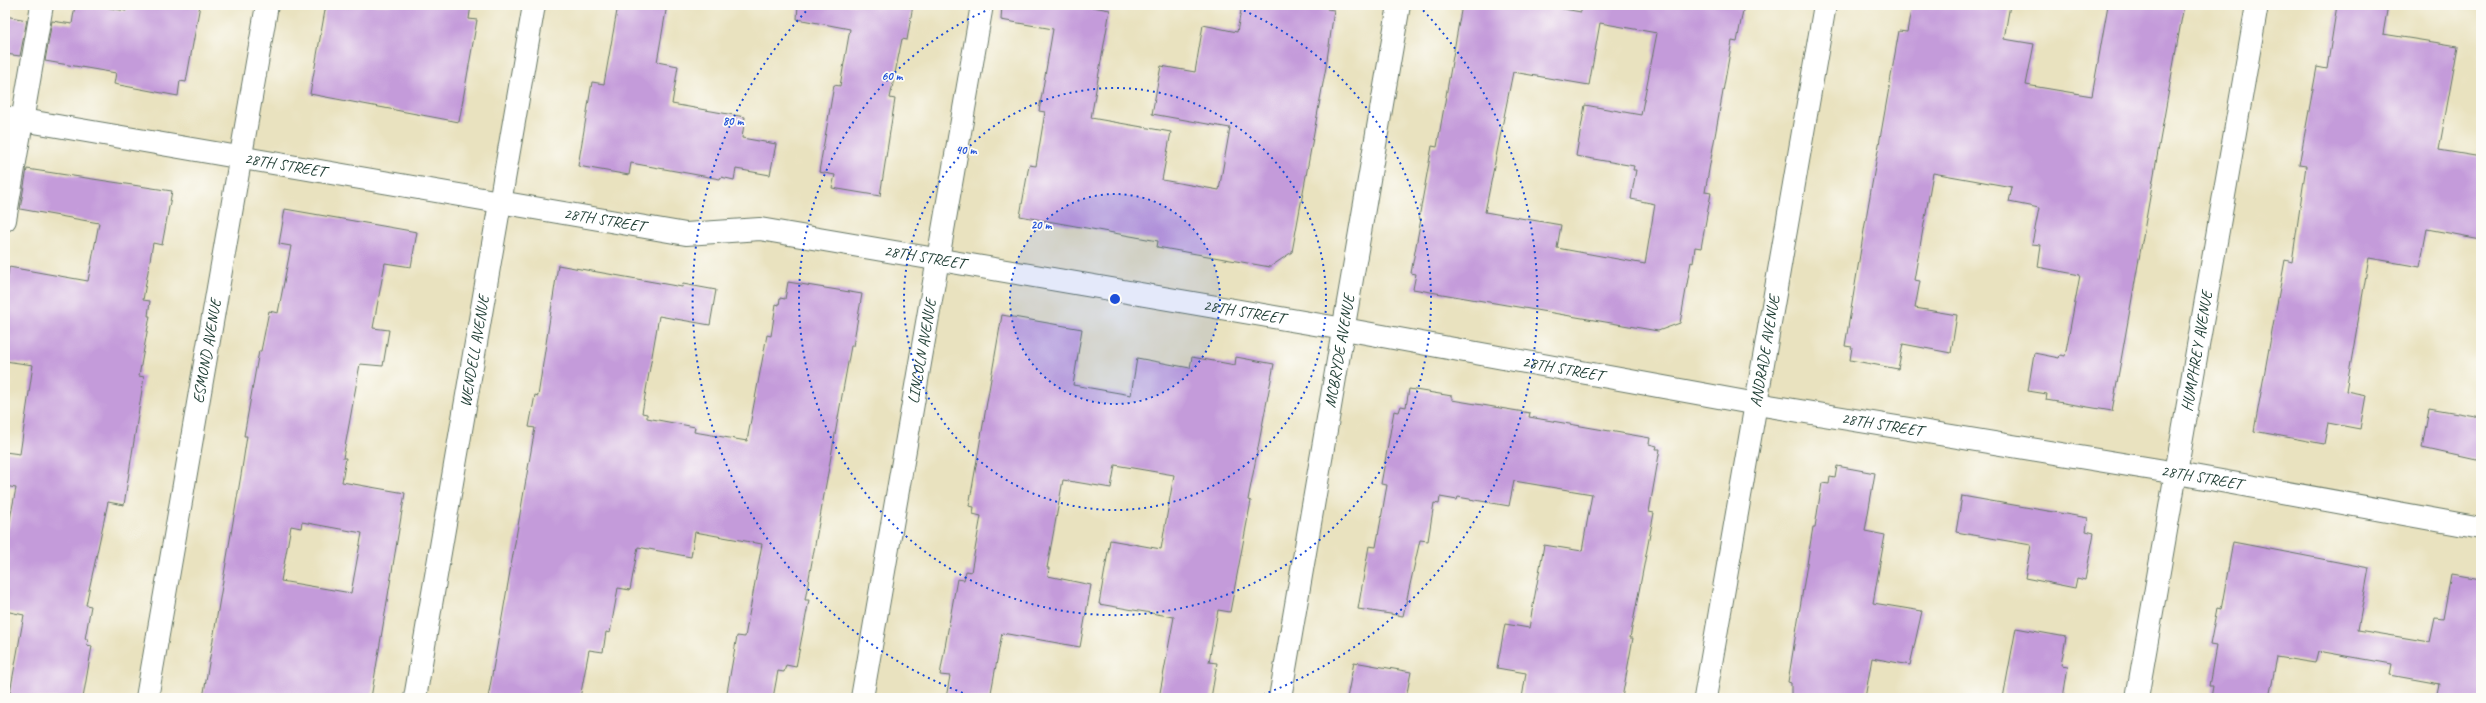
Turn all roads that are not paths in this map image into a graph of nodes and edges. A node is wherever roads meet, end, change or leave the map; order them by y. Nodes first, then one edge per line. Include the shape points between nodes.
1 (42, 5) edge
2 (267, 5) edge
3 (534, 5) edge
4 (982, 5) edge
5 (1399, 5) edge
6 (1825, 5) edge
7 (2257, 5) edge
8 (14, 118) edge
9 (240, 158) junction
10 (500, 201) junction
11 (5, 220) edge
12 (939, 259) junction
13 (1344, 329) junction
14 (1757, 404) junction
15 (2177, 473) junction
16 (2481, 528) edge
17 (147, 698) edge
18 (415, 698) edge
19 (862, 698) edge
20 (1280, 698) edge
21 (1705, 698) edge
22 (2137, 698) edge

1 - 8 street
2 - 9 street, ESMOND AVENUE
3 - 10 street, WENDELL AVENUE
4 - 12 street, LINCOLN AVENUE
5 - 13 street, MCBRYDE AVENUE
6 - 14 street, ANDRADE AVENUE
7 - 15 street, HUMPHREY AVENUE
8 - 9 street, 28TH STREET
8 - 11 street
9 - 10 street, 28TH STREET
9 - 17 street, ESMOND AVENUE
10 - 12 street, 28TH STREET via 686,234 760,229
10 - 18 street, WENDELL AVENUE
12 - 13 street, 28TH STREET
12 - 19 street, LINCOLN AVENUE
13 - 14 street, 28TH STREET
13 - 20 street, MCBRYDE AVENUE
14 - 15 street, 28TH STREET
14 - 21 street, ANDRADE AVENUE
15 - 16 street, 28TH STREET
15 - 22 street, HUMPHREY AVENUE

